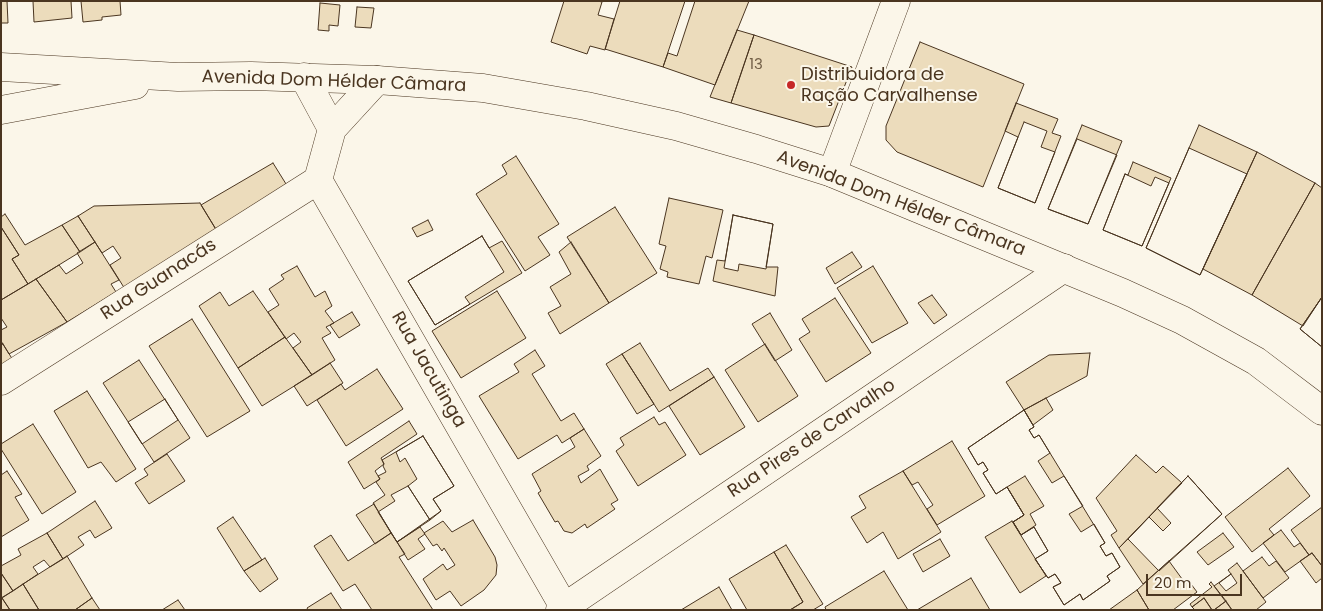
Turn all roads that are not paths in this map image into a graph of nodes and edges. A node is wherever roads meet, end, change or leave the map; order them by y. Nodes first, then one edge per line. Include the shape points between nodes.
1 (896, 1) edge
2 (1, 67) edge
3 (178, 77) junction
4 (304, 77) junction
5 (377, 80) junction
6 (1, 110) edge
7 (332, 129) junction
8 (832, 173) junction
9 (318, 180) junction
10 (1064, 268) junction
11 (1, 381) edge
12 (1322, 411) edge
13 (562, 608) edge

1 - 8 street
2 - 3 street, Avenida Dom Hélder Câmara
3 - 4 street, Avenida Dom Hélder Câmara
3 - 6 street, Avenida Dom Hélder Câmara
4 - 5 street, Avenida Dom Hélder Câmara
4 - 7 street
5 - 7 street
5 - 8 street, Avenida Dom Hélder Câmara via 483,88 586,106 676,126
7 - 9 street
8 - 10 street, Avenida Dom Hélder Câmara
9 - 11 street, Rua Guanacás
9 - 13 street, Rua Jacutinga
10 - 12 street, Avenida Dom Hélder Câmara via 1182,320 1256,361
10 - 13 street, Rua Pires de Carvalho

